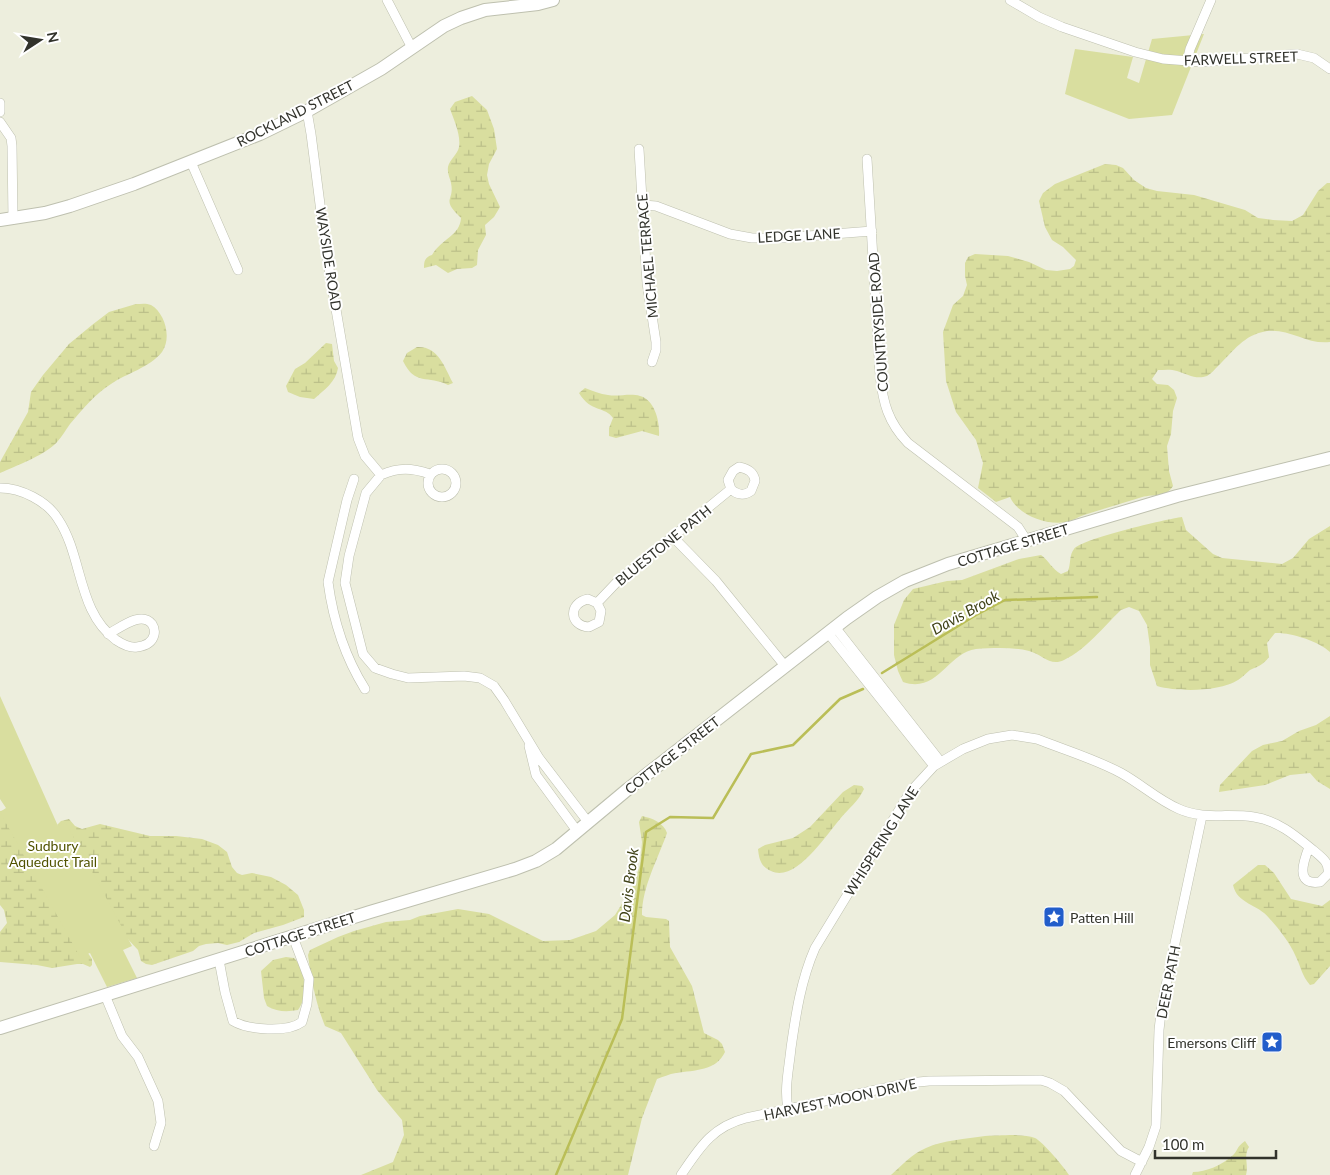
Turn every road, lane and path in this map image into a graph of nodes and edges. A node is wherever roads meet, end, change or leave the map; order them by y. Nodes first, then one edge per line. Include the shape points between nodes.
1 (387, 0) edge
2 (553, 0) edge
3 (1010, 0) edge
4 (1210, 0) edge
5 (412, 48) junction
6 (1187, 62) junction
7 (1330, 68) edge
8 (0, 103) edge
9 (306, 111) junction
10 (0, 112) edge
11 (0, 122) edge
12 (639, 149) dead end
13 (868, 159) dead end
14 (191, 162) junction
15 (642, 205) junction
16 (13, 218) junction
17 (0, 220) edge
18 (872, 231) junction
19 (238, 270) dead end
20 (652, 362) dead end
21 (1330, 458) edge
22 (430, 474) dead end
23 (381, 475) junction
24 (354, 479) dead end
25 (0, 488) edge
26 (731, 489) dead end
27 (343, 519) junction
28 (358, 524) junction
29 (673, 537) junction
30 (1027, 541) junction
31 (328, 582) junction
32 (345, 583) junction
33 (597, 603) dead end
34 (832, 630) junction
35 (108, 634) junction
36 (368, 661) junction
37 (786, 666) junction
38 (354, 668) junction
39 (365, 688) dead end
40 (529, 741) junction
41 (937, 763) junction
42 (1202, 816) junction
43 (588, 822) junction
44 (577, 831) junction
45 (1309, 847) dead end
46 (293, 937) junction
47 (219, 960) junction
48 (105, 995) junction
49 (0, 1028) edge
50 (788, 1109) junction
51 (154, 1146) dead end
52 (1142, 1162) junction
53 (681, 1175) edge
54 (1136, 1175) edge

1 - 5 street
2 - 5 street, ROCKLAND STREET via 475,13 444,26
3 - 6 street, FARWELL STREET via 1050,22 1120,47 1157,58
4 - 6 street
5 - 9 street, ROCKLAND STREET
6 - 7 street, FARWELL STREET via 1297,54 1314,58
8 - 10 street
9 - 14 street, ROCKLAND STREET
9 - 23 street, WAYSIDE ROAD via 358,438 365,456
11 - 16 street via 12,146
12 - 15 street, MICHAEL TERRACE
13 - 18 street, COUNTRYSIDE ROAD
14 - 16 street, ROCKLAND STREET via 70,206
14 - 19 street
15 - 18 street, LEDGE LANE via 656,206 730,234 752,238
15 - 20 street, MICHAEL TERRACE via 647,283 656,342
16 - 17 street, ROCKLAND STREET
18 - 30 street, COUNTRYSIDE ROAD via 880,375 892,422 908,443 1018,526
21 - 30 street, COTTAGE STREET via 1177,496
22 - 23 street via 402,468
23 - 28 street via 366,493
24 - 27 street
25 - 35 street via 23,492 45,504 58,517 71,542 90,606
26 - 29 street, BLUESTONE PATH
27 - 28 street
27 - 31 street
28 - 32 street
29 - 33 street, BLUESTONE PATH via 617,582
29 - 37 street via 716,581
30 - 34 street, COTTAGE STREET via 918,575 877,596
31 - 32 street
31 - 38 street
32 - 36 street via 363,654
34 - 37 street, COTTAGE STREET
34 - 41 street
35 - 35 street via 133,647 149,644 155,631 151,622 135,619
36 - 38 street
36 - 40 street via 375,668 408,678 462,676 481,679 494,686
37 - 43 street, COTTAGE STREET
38 - 39 street
40 - 43 street
40 - 44 street via 536,775
41 - 42 street, WHISPERING LANE via 963,748 988,739 1024,736 1103,765 1170,804
41 - 50 street, WHISPERING LANE via 910,792 810,960 798,1002 786,1087
42 - 45 street, WHISPERING LANE via 1264,819
42 - 52 street, DEER PATH via 1162,1004 1156,1126
43 - 44 street, COTTAGE STREET
44 - 46 street, COTTAGE STREET via 526,866
46 - 47 street, COTTAGE STREET
46 - 47 street via 309,979 302,1022 290,1029 249,1026 233,1021
47 - 48 street, COTTAGE STREET
48 - 49 street, COTTAGE STREET
48 - 51 street via 122,1036 138,1057 158,1101 161,1123
50 - 52 street, HARVEST MOON DRIVE via 897,1084 1041,1080 1064,1091 1121,1151
50 - 53 street, HARVEST MOON DRIVE via 720,1128 699,1149
52 - 54 street, DEER PATH

